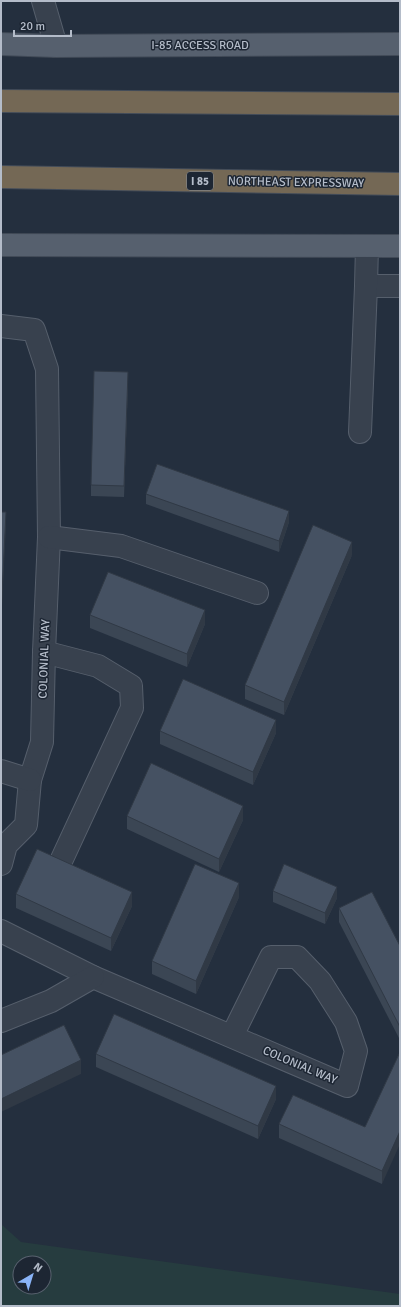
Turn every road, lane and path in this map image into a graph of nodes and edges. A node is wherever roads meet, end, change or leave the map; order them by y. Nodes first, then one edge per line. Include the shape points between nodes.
1 (43, 1) edge
2 (1, 44) edge
3 (400, 44) edge
4 (56, 46) junction
5 (1, 101) edge
6 (400, 104) edge
7 (1, 177) edge
8 (400, 184) edge
9 (1, 245) edge
10 (367, 246) junction
11 (400, 246) edge
12 (366, 286) junction
13 (400, 286) edge
14 (1, 326) edge
15 (360, 432) dead end
16 (49, 537) junction
17 (257, 593) dead end
18 (44, 652) junction
19 (1, 771) edge
20 (30, 780) junction
21 (62, 859) edge
22 (1, 864) edge
23 (1, 931) edge
24 (93, 977) junction
25 (1, 1021) edge
26 (232, 1036) junction

1 - 4 street
2 - 4 main road, I-85 ACCESS ROAD
3 - 4 main road, I-85 ACCESS ROAD
5 - 6 highway
7 - 8 highway, NORTHEAST EXPRESSWAY / I 85
9 - 10 main road
10 - 11 main road
10 - 12 street
12 - 13 street
12 - 15 street
14 - 16 street, COLONIAL WAY via 34,330 47,369
16 - 17 street via 121,546
16 - 18 street, COLONIAL WAY
18 - 20 street, COLONIAL WAY via 42,742
18 - 21 street via 98,666 131,686 132,708
19 - 20 street
20 - 22 street, COLONIAL WAY via 26,825 6,845
23 - 24 street, COLONIAL WAY
24 - 25 street via 51,1002
24 - 26 street, COLONIAL WAY
26 - 26 street, COLONIAL WAY via 270,957 296,957 320,981 346,1022 356,1051 347,1086

